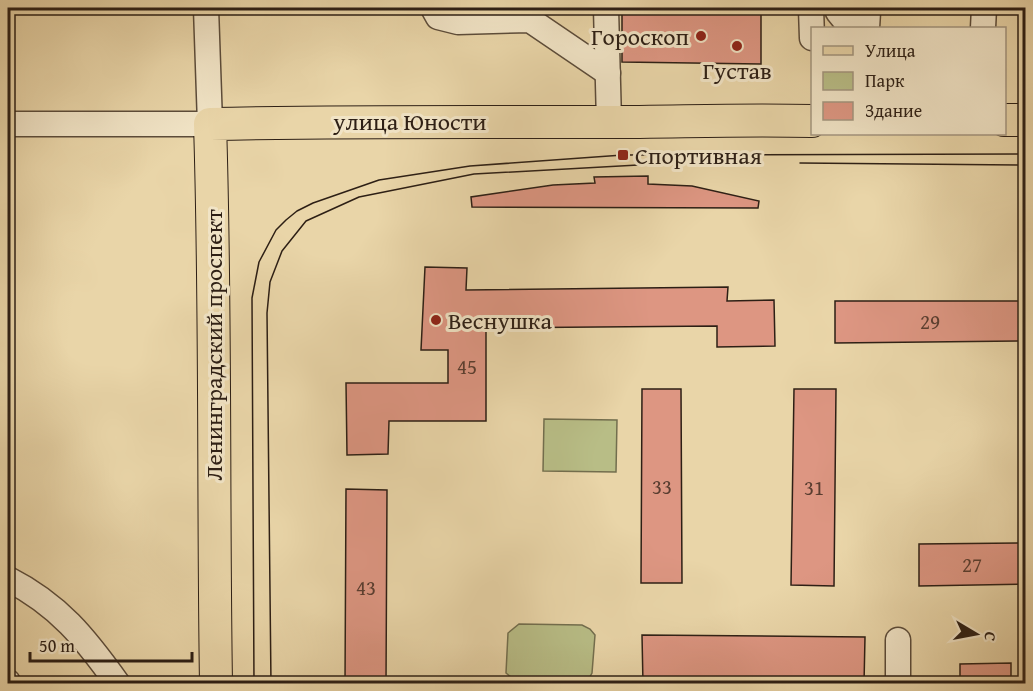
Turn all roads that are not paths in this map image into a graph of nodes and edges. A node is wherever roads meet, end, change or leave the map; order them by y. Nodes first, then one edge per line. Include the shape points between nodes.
1 (206, 8) edge
2 (434, 8) edge
3 (606, 8) edge
4 (812, 8) edge
5 (984, 8) edge
6 (813, 27) edge
7 (983, 27) edge
8 (608, 73) junction
9 (1006, 120) edge
10 (1026, 120) edge
11 (811, 121) edge
12 (609, 122) junction
13 (8, 124) edge
14 (210, 124) junction
15 (8, 579) edge
16 (898, 640) dead end
17 (118, 684) edge
18 (216, 684) edge
19 (898, 684) edge

1 - 14 street, Ленинградский проспект
2 - 8 street via 438,17 458,22 531,20
3 - 8 street
4 - 6 street
5 - 7 street
8 - 12 street
9 - 10 main road
11 - 12 main road, улица Юности
12 - 14 main road, улица Юности
13 - 14 street, улица Юности
14 - 18 main road, Ленинградский проспект
15 - 17 street via 65,617
16 - 19 street

